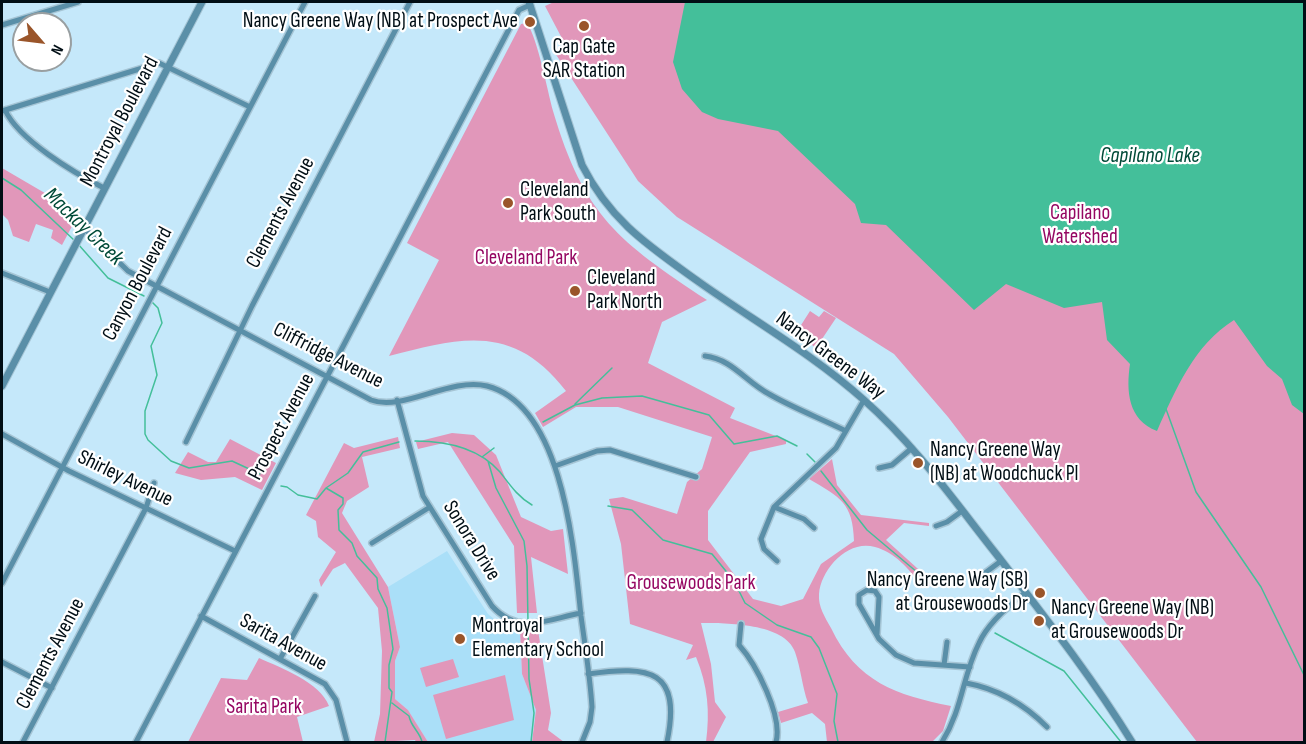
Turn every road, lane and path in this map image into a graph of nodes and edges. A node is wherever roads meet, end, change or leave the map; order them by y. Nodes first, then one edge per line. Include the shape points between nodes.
1 (78, 2) edge
2 (202, 2) edge
3 (305, 2) edge
4 (410, 2) edge
5 (529, 3) edge
6 (2, 25) edge
7 (168, 65) junction
8 (250, 107) junction
9 (3, 110) edge
10 (104, 188) junction
11 (84, 228) junction
12 (2, 273) edge
13 (156, 286) junction
14 (50, 292) junction
15 (240, 329) junction
16 (705, 356) dead end
17 (327, 376) junction
18 (2, 386) edge
19 (396, 400) junction
20 (864, 400) junction
21 (846, 430) junction
22 (2, 434) edge
23 (186, 442) dead end
24 (912, 448) junction
25 (555, 466) junction
26 (62, 467) junction
27 (879, 468) dead end
28 (696, 477) dead end
29 (154, 483) dead end
30 (430, 507) junction
31 (774, 507) junction
32 (146, 508) junction
33 (962, 511) junction
34 (936, 526) dead end
35 (814, 528) dead end
36 (372, 543) dead end
37 (235, 551) junction
38 (777, 561) dead end
39 (1001, 561) junction
40 (985, 573) dead end
41 (2, 583) edge
42 (1025, 593) junction
43 (315, 596) dead end
44 (581, 613) junction
45 (201, 616) junction
46 (741, 624) dead end
47 (877, 634) junction
48 (947, 642) dead end
49 (280, 659) junction
50 (2, 662) edge
51 (944, 665) junction
52 (970, 667) junction
53 (588, 674) junction
54 (966, 683) junction
55 (52, 688) junction
56 (1047, 726) dead end
57 (23, 742) edge
58 (136, 742) edge
59 (347, 742) edge
60 (582, 742) edge
61 (667, 742) edge
62 (776, 742) edge
63 (942, 742) edge
64 (1132, 742) edge

1 - 6 street
2 - 7 street, Montroyal Boulevard
3 - 8 street, Canyon Boulevard
4 - 15 street, Clements Avenue
5 - 17 street, Prospect Avenue via 519,10
5 - 20 street, Nancy Greene Way via 582,165 593,187 620,222 643,243 793,345
7 - 8 street
7 - 9 street via 148,64
7 - 10 street, Montroyal Boulevard
8 - 13 street, Canyon Boulevard
9 - 10 street via 24,134
10 - 11 street, Montroyal Boulevard
11 - 13 street, Cliffridge Avenue via 128,272
11 - 14 street, Montroyal Boulevard
12 - 14 street
13 - 15 street, Cliffridge Avenue
13 - 26 street, Canyon Boulevard
14 - 18 street, Montroyal Boulevard
15 - 17 street, Cliffridge Avenue
15 - 23 street, Clements Avenue
16 - 21 street via 726,362 768,394
17 - 19 street, Cliffridge Avenue via 375,402
17 - 37 street, Prospect Avenue
19 - 25 street, Cliffridge Avenue via 458,385 493,388 520,406
19 - 30 street, Sonora Drive via 418,484
20 - 21 street
20 - 24 street, Nancy Greene Way
21 - 31 street via 823,462
22 - 26 street, Shirley Avenue
24 - 27 street via 892,465
24 - 33 street, Nancy Greene Way
25 - 28 street via 610,450
25 - 44 street, Cliffridge Avenue via 569,515
26 - 32 street, Shirley Avenue
26 - 41 street, Canyon Boulevard
29 - 32 street, Clements Avenue
30 - 36 street
30 - 44 street, Sonora Drive via 486,597 505,619 529,623
31 - 35 street via 804,519
31 - 38 street via 761,539 764,549
32 - 37 street, Shirley Avenue
32 - 55 street, Clements Avenue
33 - 34 street
33 - 39 street, Nancy Greene Way
37 - 45 street, Prospect Avenue
39 - 40 street
39 - 42 street, Nancy Greene Way
42 - 52 street via 987,630
42 - 64 street, Nancy Greene Way via 1107,701
43 - 49 street
44 - 53 street, Cliffridge Avenue
45 - 49 street, Sarita Avenue
45 - 58 street, Prospect Avenue
46 - 62 street via 739,645 752,659 776,720
47 - 47 street via 879,597 875,591 867,590 859,594 858,600
47 - 51 street via 882,644 905,659
48 - 51 street
49 - 59 street, Sarita Avenue via 330,689
50 - 55 street
51 - 52 street
52 - 54 street
53 - 60 street, Cliffridge Avenue via 590,722
53 - 61 street via 638,670 657,678 668,692 670,703
54 - 56 street via 1009,697
54 - 63 street via 956,719
55 - 57 street, Clements Avenue

